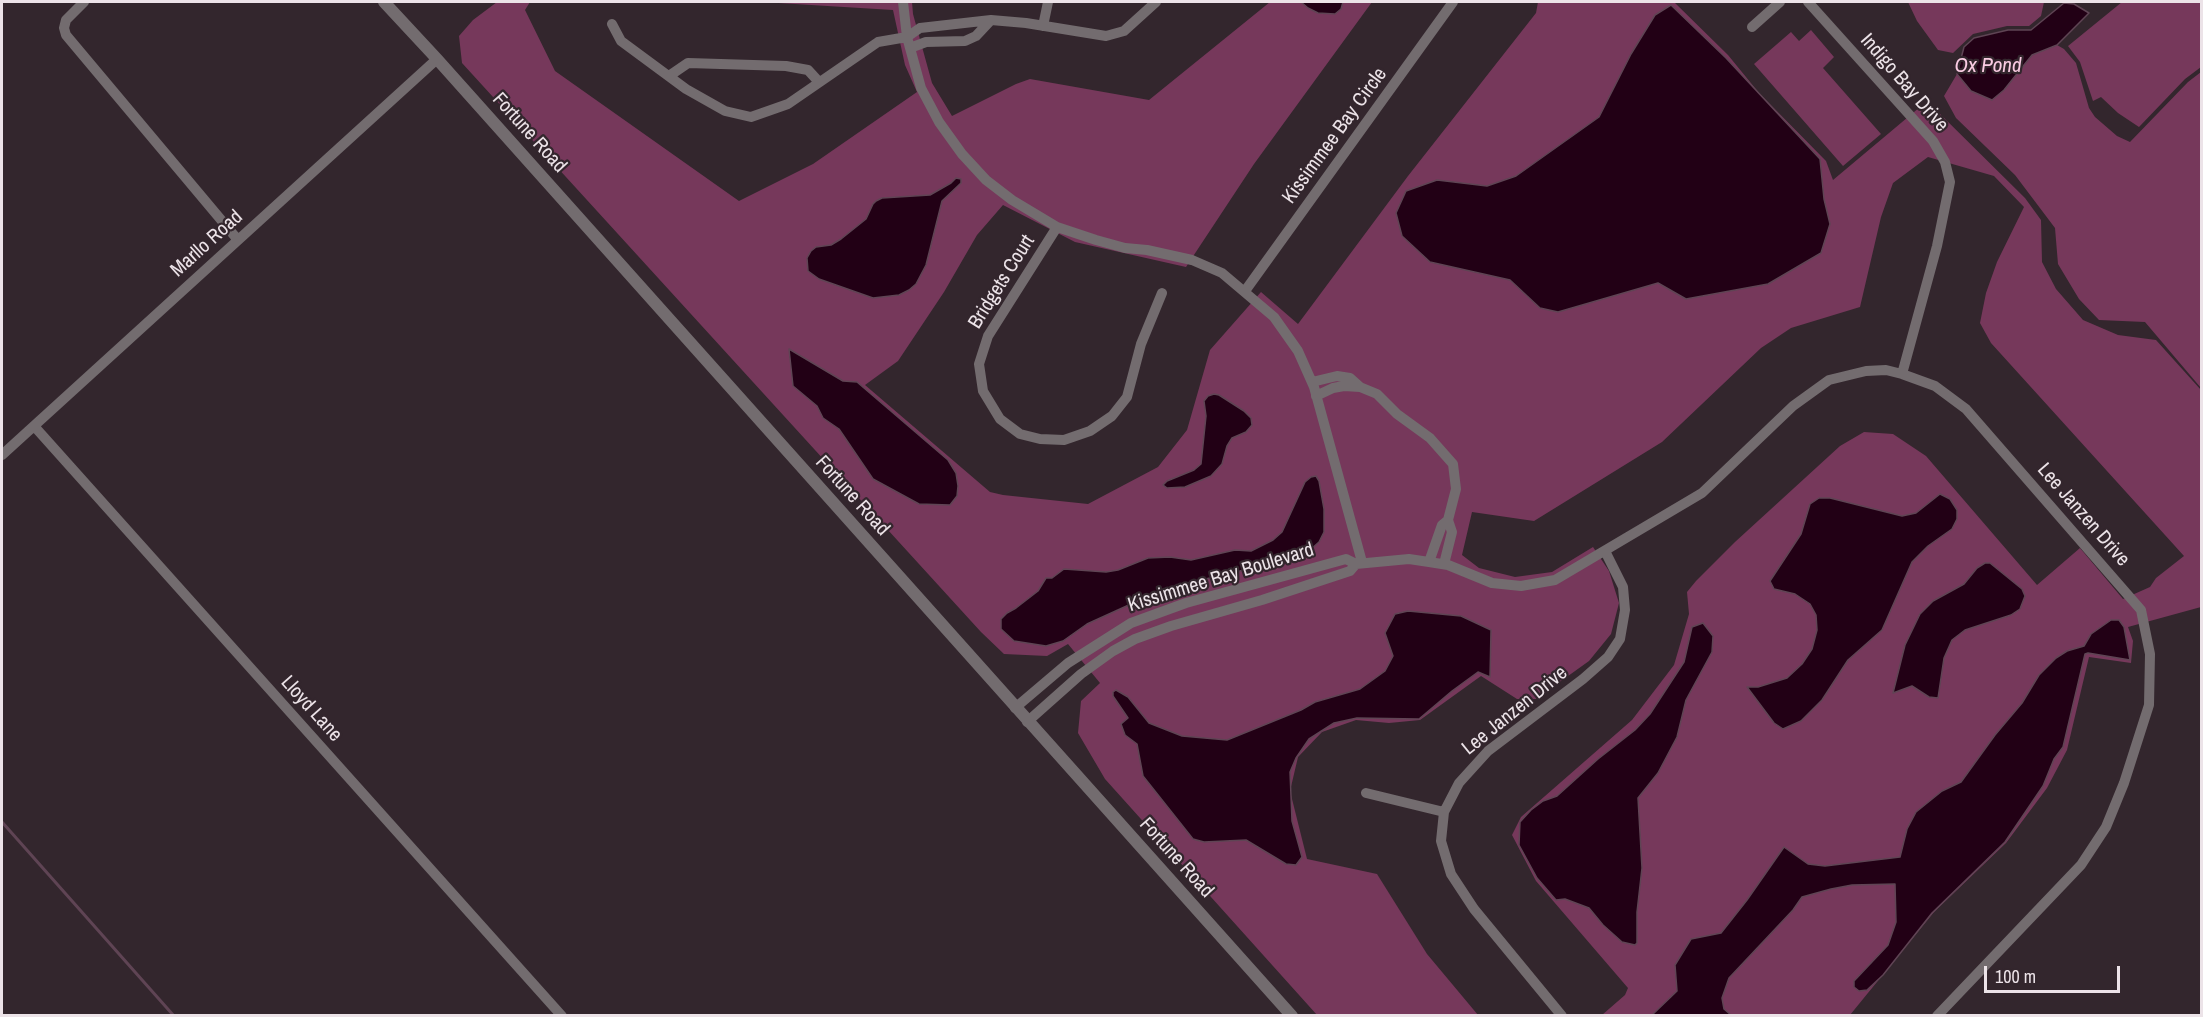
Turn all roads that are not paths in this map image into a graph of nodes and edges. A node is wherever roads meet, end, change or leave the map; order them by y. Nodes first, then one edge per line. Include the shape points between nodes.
1 (84, 2) edge
2 (384, 2) edge
3 (903, 2) edge
4 (1048, 2) edge
5 (1156, 2) edge
6 (1453, 2) edge
7 (1780, 2) edge
8 (1808, 2) edge
9 (991, 20) junction
10 (612, 24) dead end
11 (1043, 26) junction
12 (1752, 27) dead end
13 (908, 43) junction
14 (437, 59) junction
15 (669, 76) junction
16 (819, 82) junction
17 (1057, 226) junction
18 (238, 240) junction
19 (1245, 291) junction
20 (1162, 293) dead end
21 (1902, 374) junction
22 (1312, 382) junction
23 (1360, 387) junction
24 (1316, 396) junction
25 (34, 426) junction
26 (2, 455) edge
27 (1448, 520) junction
28 (1605, 551) junction
29 (1429, 562) junction
30 (1359, 563) junction
31 (1444, 564) junction
32 (1216, 596) junction
33 (1221, 612) junction
34 (1066, 665) junction
35 (1077, 677) junction
36 (1015, 708) junction
37 (1027, 722) junction
38 (1366, 793) dead end
39 (1444, 812) junction
40 (562, 1016) edge
41 (1292, 1016) edge
42 (1562, 1016) edge
43 (1937, 1016) edge

1 - 18 street via 66,20 66,35
2 - 14 street, Fortune Road
3 - 13 street
4 - 11 street
5 - 11 street via 1124,31 1106,36
6 - 19 street, Kissimmee Bay Circle
7 - 12 street
8 - 21 street, Indigo Bay Drive via 1933,141 1945,162 1950,182
9 - 11 street
9 - 13 street via 920,28
9 - 13 street via 976,36 965,41
10 - 15 street via 621,41
13 - 16 street via 878,42
13 - 17 street via 921,88 962,154 1012,200
14 - 18 street, Marllo Road
14 - 36 street, Fortune Road
15 - 16 street via 688,63 786,66 808,70
15 - 16 street via 725,111 751,117 788,104
17 - 19 street via 1125,248 1192,260 1222,273
17 - 20 street, Bridgets Court via 988,336 979,364 983,391 1000,418 1020,434 1064,440 1090,431 1112,416 1127,397 1141,344
18 - 25 street, Marllo Road
19 - 22 street via 1274,317 1298,351
21 - 28 street, Lee Janzen Drive via 1866,371 1828,380 1793,406 1702,493
21 - 43 street, Lee Janzen Drive via 1935,386 1966,409 2141,610 2150,654 2149,705 2106,827 2081,865
22 - 23 street via 1337,376 1350,378
22 - 24 street
23 - 24 street via 1333,388
23 - 27 street via 1377,394 1430,438 1454,464 1456,489
24 - 30 street
25 - 26 street, Marllo Road
25 - 40 street, Lloyd Lane
27 - 29 street via 1442,525
27 - 31 street via 1452,532
28 - 31 street, Lee Janzen Drive via 1555,580 1521,586 1492,583
28 - 39 street, Lee Janzen Drive via 1623,587 1625,610 1620,639 1608,657 1583,679 1488,751 1459,783
29 - 30 street, Lee Janzen Drive via 1409,558
29 - 31 street, Lee Janzen Drive
30 - 32 street, Kissimmee Bay Boulevard via 1346,559
30 - 33 street, Kissimmee Bay Boulevard via 1350,571
32 - 33 street
32 - 34 street, Kissimmee Bay Boulevard via 1131,623
33 - 35 street, Kissimmee Bay Boulevard via 1136,639
34 - 35 street
34 - 36 street, Kissimmee Bay Boulevard
35 - 37 street, Kissimmee Bay Boulevard
36 - 37 street, Fortune Road
37 - 41 street, Fortune Road
38 - 39 street
39 - 42 street, Lee Janzen Drive via 1441,841 1451,874 1474,909

